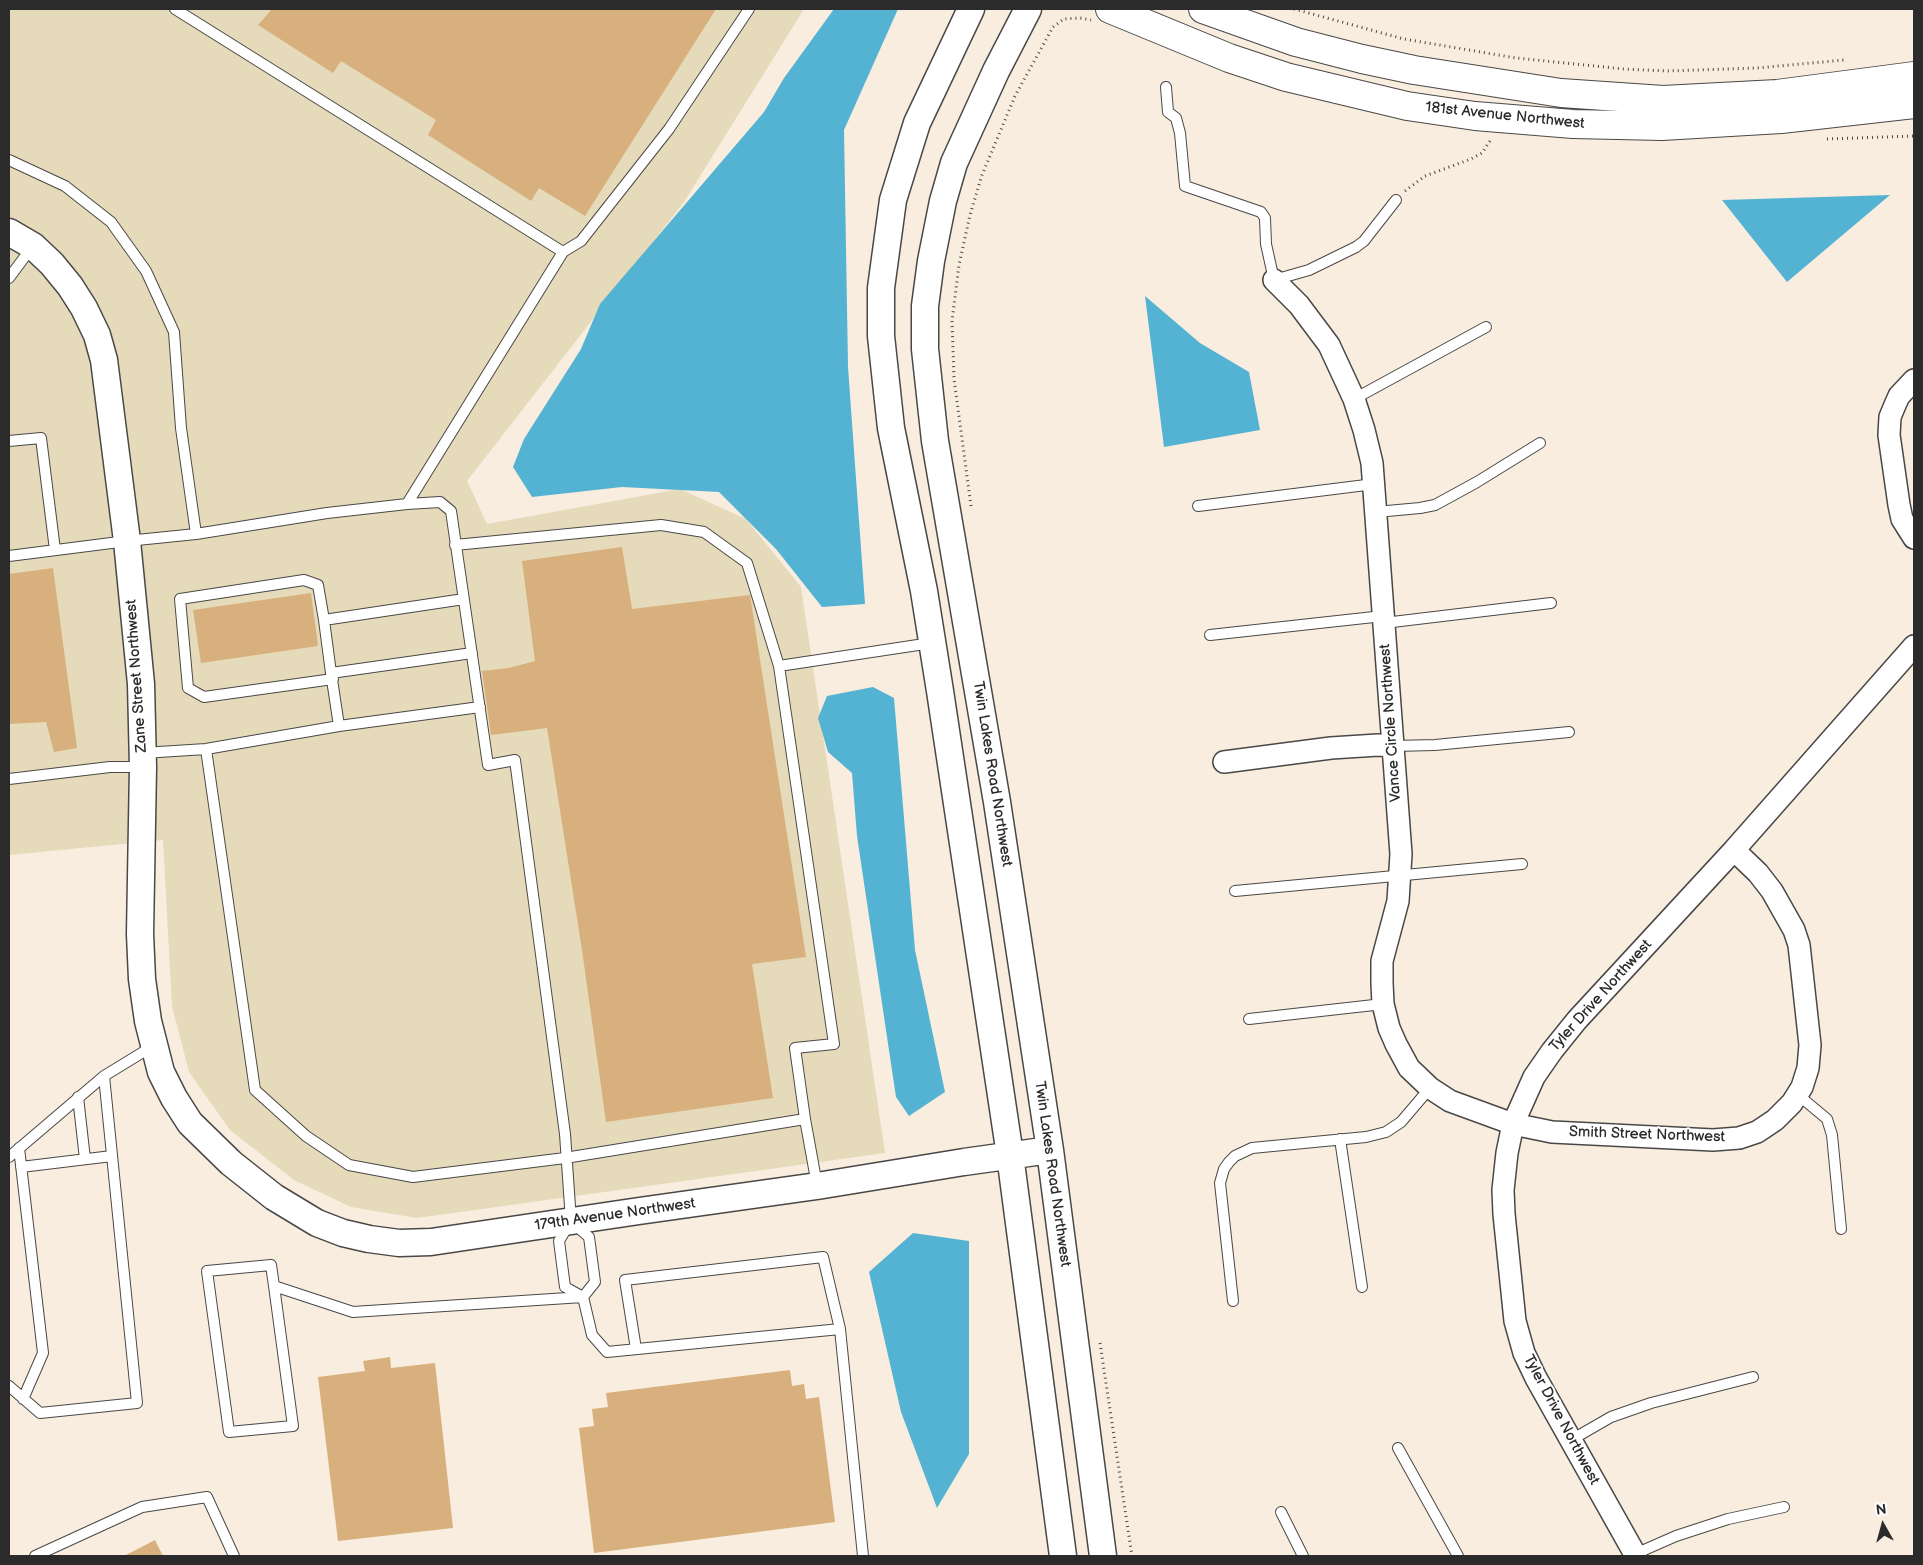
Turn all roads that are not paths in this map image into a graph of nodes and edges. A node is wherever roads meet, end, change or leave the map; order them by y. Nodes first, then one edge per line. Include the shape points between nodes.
1 (175, 9) edge
2 (749, 9) edge
3 (971, 9) edge
4 (1028, 9) edge
5 (1110, 9) edge
6 (1202, 9) edge
7 (1914, 76) edge
8 (1166, 87) dead end
9 (1914, 104) edge
10 (9, 160) edge
11 (1396, 200) road end
12 (9, 232) edge
13 (33, 246) junction
14 (563, 252) junction
15 (9, 278) edge
16 (1274, 280) junction
17 (1486, 327) dead end
18 (1914, 380) edge
19 (1354, 399) junction
20 (9, 441) edge
21 (1540, 443) dead end
22 (1374, 484) junction
23 (407, 504) junction
24 (1198, 506) dead end
25 (1376, 512) junction
26 (196, 534) junction
27 (1914, 538) edge
28 (127, 541) junction
29 (455, 545) junction
30 (55, 550) junction
31 (9, 556) edge
32 (464, 598) junction
33 (1551, 603) dead end
34 (1384, 619) junction
35 (324, 620) junction
36 (1210, 635) dead end
37 (931, 643) junction
38 (1914, 646) edge
39 (472, 654) junction
40 (779, 666) junction
41 (332, 676) junction
42 (480, 707) junction
43 (339, 726) junction
44 (1569, 732) dead end
45 (1393, 746) junction
46 (206, 749) junction
47 (143, 760) junction
48 (1224, 762) dead end
49 (9, 779) edge
50 (1734, 850) junction
51 (1522, 864) dead end
52 (1400, 874) junction
53 (1235, 891) dead end
54 (1383, 1004) junction
55 (1249, 1019) dead end
56 (153, 1046) junction
57 (104, 1076) junction
58 (1430, 1088) junction
59 (1797, 1094) junction
60 (78, 1098) junction
61 (805, 1120) junction
62 (1513, 1124) junction
63 (1340, 1139) junction
64 (208, 1142) joint
65 (19, 1148) junction
66 (1050, 1150) junction
67 (1010, 1155) junction
68 (112, 1156) junction
69 (9, 1157) edge
70 (565, 1158) junction
71 (85, 1159) junction
72 (21, 1167) junction
73 (817, 1186) junction
74 (571, 1221) junction
75 (1841, 1229) dead end
76 (274, 1286) junction
77 (1362, 1287) dead end
78 (582, 1297) junction
79 (1233, 1301) dead end
80 (840, 1329) junction
81 (636, 1349) junction
82 (1753, 1377) dead end
83 (9, 1386) edge
84 (24, 1399) junction
85 (1571, 1440) junction
86 (1398, 1448) dead end
87 (1784, 1507) dead end
88 (1281, 1512) dead end
89 (1635, 1555) edge
90 (35, 1556) edge
91 (234, 1556) edge
92 (863, 1556) edge
93 (1063, 1556) edge
94 (1103, 1556) edge
95 (1303, 1556) edge
96 (1458, 1556) edge

1 - 14 lane
2 - 14 lane via 669,129 581,241
3 - 37 street via 928,99 906,156 893,200 881,288 881,336 891,428 924,591
4 - 66 street, Twin Lakes Road Northwest via 954,163 930,261 925,349 935,441 997,802
5 - 9 main road, 181st Avenue Northwest via 1229,58 1286,77 1407,106 1475,116 1572,124 1662,126 1780,120
6 - 7 main road, 181st Avenue Northwest via 1296,42 1362,59 1561,93 1662,100 1777,94
8 - 16 lane via 1168,112 1176,118 1180,133 1185,186 1261,212 1265,218 1266,244
10 - 26 lane via 65,186 111,222 146,271 174,332 181,428
11 - 16 lane via 1356,247 1309,270
12 - 13 street, Zane Street Northwest
13 - 15 lane
13 - 28 street, Zane Street Northwest via 70,286 97,335 104,360
14 - 23 lane
16 - 19 street, Vance Circle Northwest via 1319,329
17 - 19 lane
18 - 27 street via 1899,396 1890,417 1889,435 1898,505 1902,519
19 - 22 street, Vance Circle Northwest via 1370,455
20 - 30 lane via 41,438
21 - 25 lane via 1435,505
22 - 24 lane
22 - 25 street, Vance Circle Northwest
23 - 26 lane
23 - 29 lane via 440,502 451,511
25 - 34 street, Vance Circle Northwest
26 - 28 lane
28 - 30 lane
28 - 47 street, Zane Street Northwest via 141,684
29 - 32 lane
29 - 40 lane via 661,525 704,532 747,563
30 - 31 lane
32 - 35 lane
32 - 39 lane
33 - 34 lane
34 - 36 lane
34 - 45 street, Vance Circle Northwest
35 - 41 lane
35 - 41 lane via 318,585 304,580 180,599 188,688 204,697
37 - 40 lane
37 - 67 street
38 - 50 street, Tyler Drive Northwest
39 - 41 lane
39 - 42 lane
40 - 61 lane via 834,1044 795,1048
41 - 43 lane
42 - 43 lane
42 - 70 lane via 488,765 515,760 561,1100
43 - 46 lane
44 - 45 lane via 1435,746
45 - 48 street via 1331,748
45 - 52 street, Vance Circle Northwest
46 - 47 lane
46 - 70 lane via 255,1090 306,1136 349,1165 413,1177
47 - 49 lane
47 - 56 street, Zane Street Northwest via 140,934 142,980
50 - 59 street, Smith Street Northwest via 1772,890 1800,945 1810,1045 1808,1068
50 - 62 street, Tyler Drive Northwest via 1577,1020 1534,1077
51 - 52 lane
52 - 53 lane
52 - 54 street, Vance Circle Northwest via 1394,921 1382,961
54 - 55 lane
54 - 58 street, Vance Circle Northwest via 1389,1028 1403,1058
56 - 57 lane
56 - 64 street, Zane Street Northwest via 174,1098 190,1123
57 - 60 lane
57 - 68 lane
58 - 62 street, Vance Circle Northwest via 1450,1101
58 - 63 lane via 1395,1127 1366,1137
59 - 62 street, Smith Street Northwest via 1775,1120 1757,1132 1739,1138 1713,1140 1552,1132
59 - 75 lane via 1827,1119 1832,1135
60 - 65 lane
60 - 71 lane
61 - 70 lane
61 - 73 lane
62 - 85 street, Tyler Drive Northwest via 1503,1190 1515,1321 1524,1352
63 - 77 lane
63 - 79 lane via 1252,1148 1235,1156 1224,1169 1220,1183
64 - 74 street, 179th Avenue Northwest via 231,1164 288,1206 317,1223 369,1239 399,1243 431,1242
65 - 69 lane
65 - 72 lane
66 - 67 street, 179th Avenue Northwest
66 - 94 street, Twin Lakes Road Northwest
67 - 73 street, 179th Avenue Northwest
67 - 93 street
68 - 71 lane
68 - 84 lane via 137,1403 40,1413
70 - 74 lane
71 - 72 lane
72 - 84 lane via 43,1353
73 - 74 street, 179th Avenue Northwest
74 - 78 lane via 589,1237 595,1282
74 - 78 lane via 559,1240 565,1287
76 - 76 lane via 271,1265 207,1271 229,1432 293,1426
76 - 78 lane via 353,1312
78 - 81 lane via 592,1335 607,1352
80 - 81 lane
80 - 81 lane via 823,1257 625,1280
80 - 92 lane
82 - 85 lane via 1651,1403 1611,1417
83 - 84 lane
85 - 89 street, Tyler Drive Northwest
86 - 96 lane
87 - 89 lane via 1728,1519 1676,1536
88 - 95 lane
90 - 91 lane via 142,1507 207,1497

